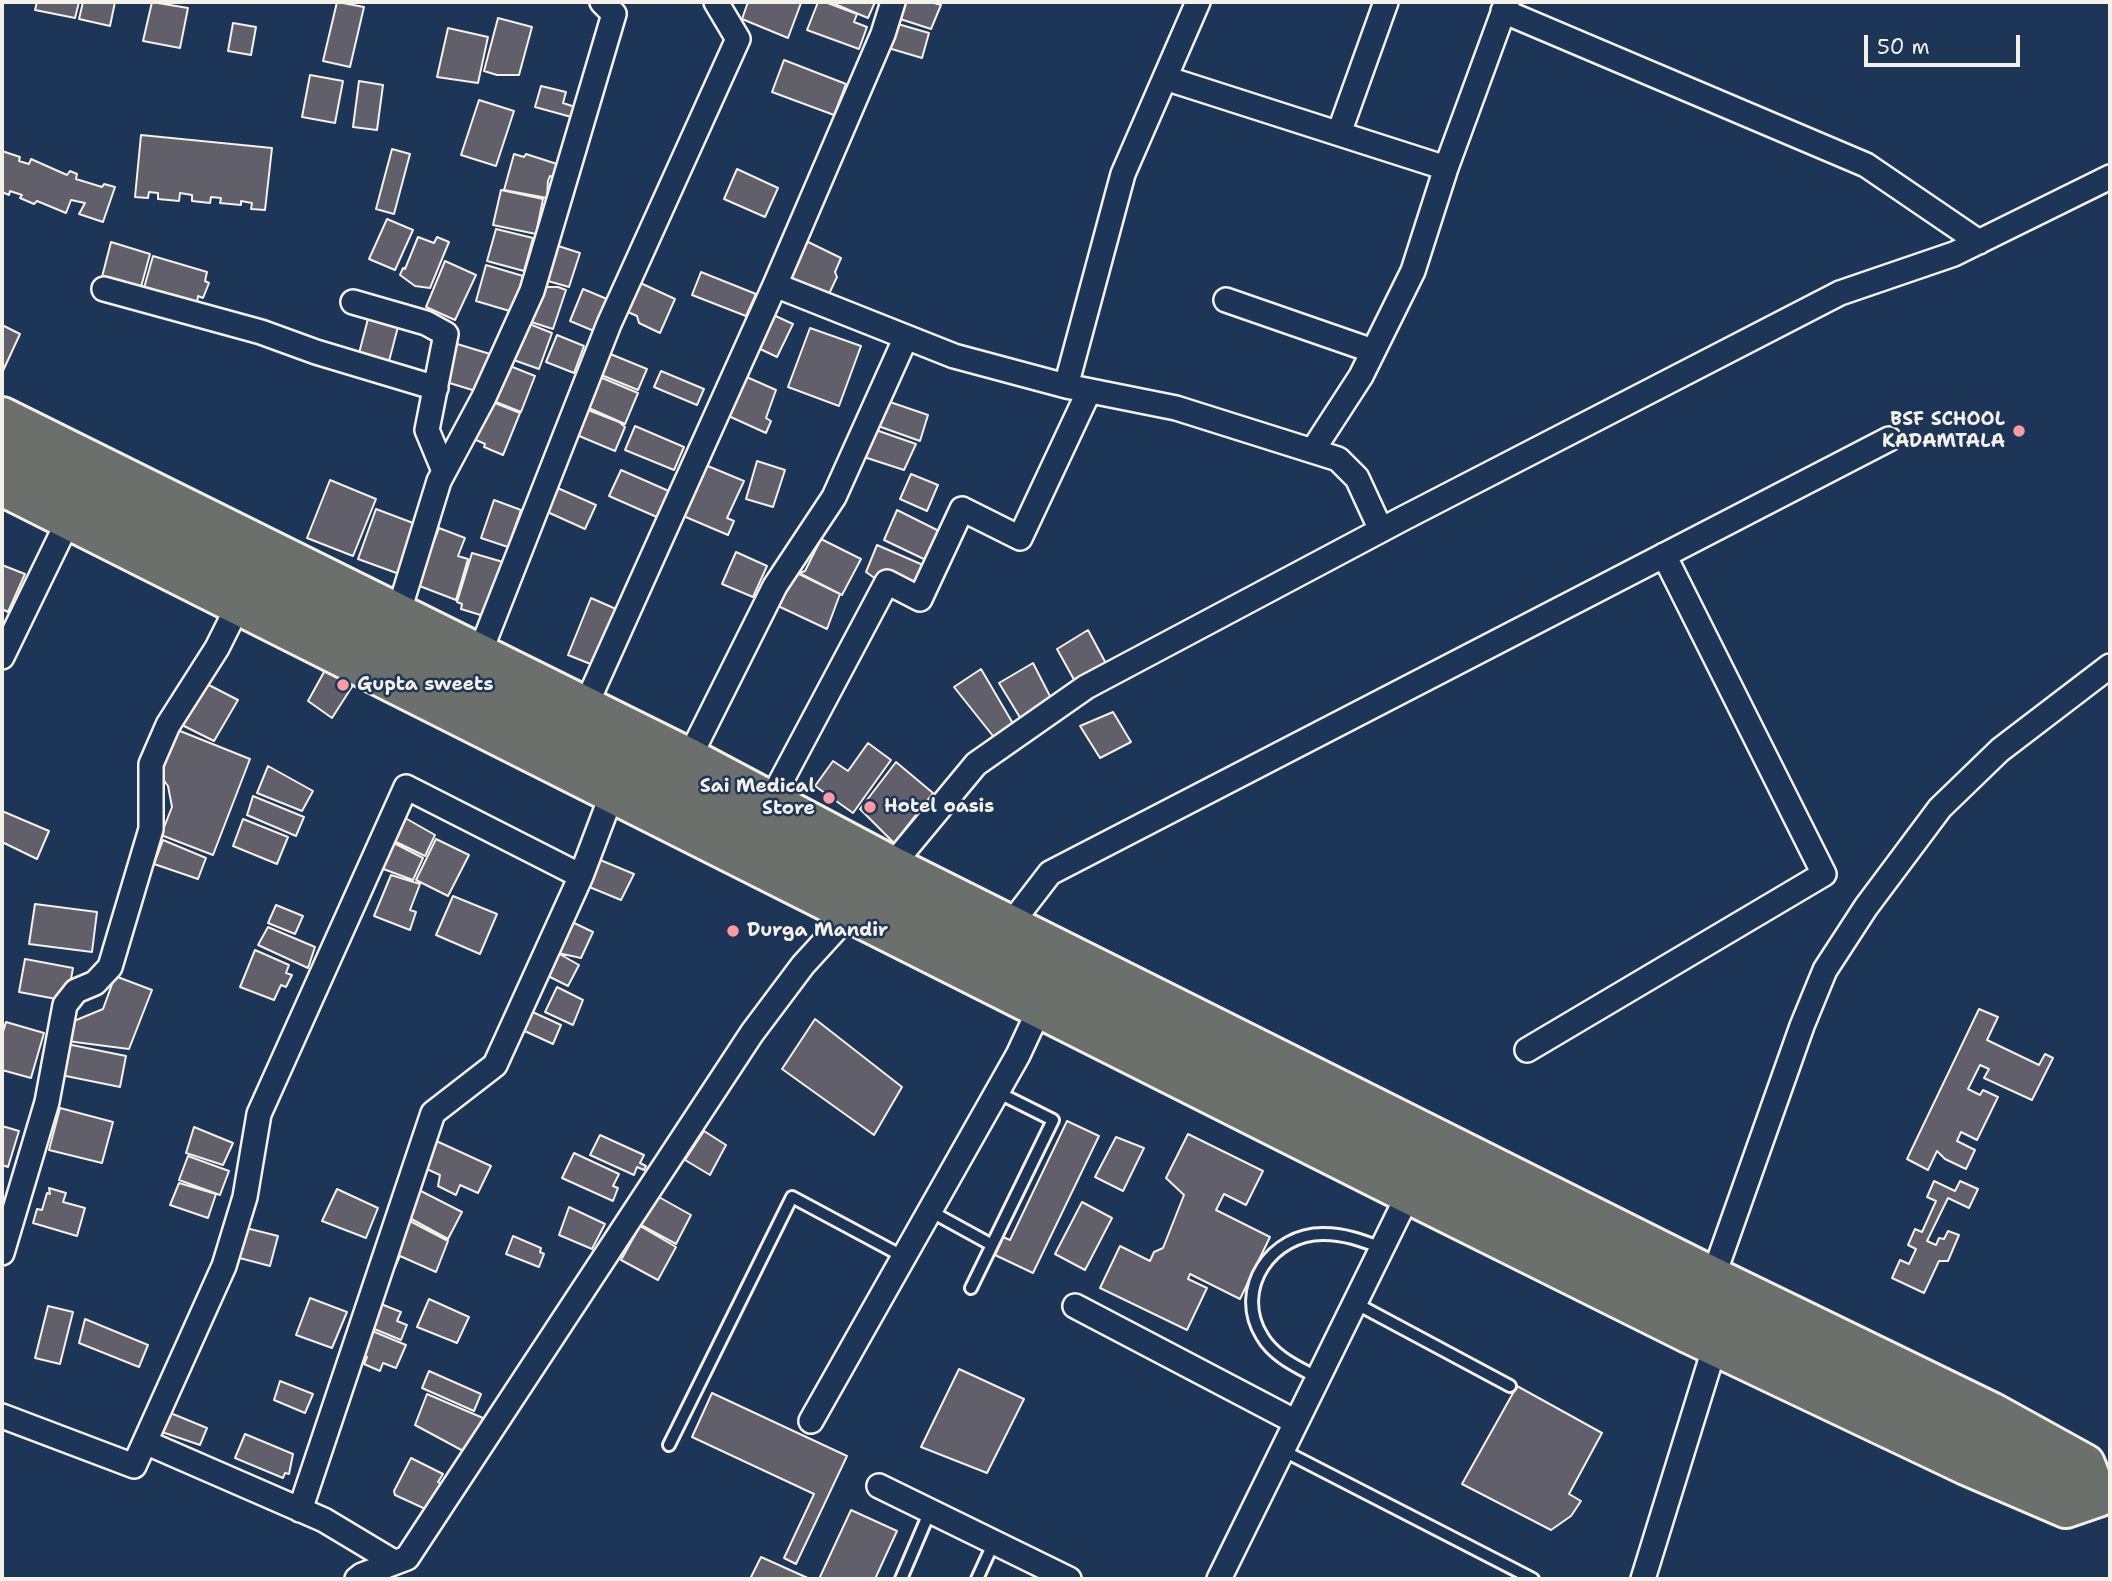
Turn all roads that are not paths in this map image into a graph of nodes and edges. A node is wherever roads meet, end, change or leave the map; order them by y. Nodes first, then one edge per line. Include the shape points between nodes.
1 (602, 2) edge
2 (716, 2) edge
3 (893, 2) edge
4 (1198, 2) edge
5 (1387, 2) edge
6 (1505, 6) edge
7 (1165, 78) junction
8 (1339, 133) junction
9 (1446, 168) junction
10 (2110, 177) edge
11 (1979, 242) junction
12 (775, 285) junction
13 (104, 289) dead end
14 (1226, 300) dead end
15 (353, 302) dead end
16 (906, 337) junction
17 (1373, 351) junction
18 (436, 388) junction
19 (1078, 388) junction
20 (2, 417) edge
21 (1889, 439) dead end
22 (1312, 450) junction
23 (2, 454) edge
24 (444, 471) junction
25 (2, 486) edge
26 (69, 519) junction
27 (1381, 530) junction
28 (1664, 555) junction
29 (239, 606) junction
30 (398, 614) junction
31 (479, 655) junction
32 (2, 657) edge
33 (2110, 666) edge
34 (585, 707) junction
35 (689, 758) junction
36 (612, 793) junction
37 (770, 802) junction
38 (581, 876) junction
39 (871, 890) junction
40 (1003, 940) junction
41 (1045, 995) junction
42 (1527, 1050) dead end
43 (997, 1092) junction
44 (1421, 1165) junction
45 (930, 1211) junction
46 (992, 1245) junction
47 (1382, 1248) junction
48 (2, 1253) edge
49 (904, 1257) junction
50 (971, 1288) dead end
51 (1355, 1303) junction
52 (1075, 1306) dead end
53 (1705, 1314) junction
54 (1318, 1378) junction
55 (1510, 1386) dead end
56 (2, 1416) edge
57 (811, 1421) dead end
58 (1296, 1422) junction
59 (145, 1442) junction
60 (669, 1445) dead end
61 (1282, 1450) junction
62 (879, 1486) dead end
63 (2104, 1500) edge
64 (300, 1510) junction
65 (930, 1511) junction
66 (994, 1542) junction
67 (394, 1562) junction
68 (357, 1579) edge
69 (901, 1579) edge
70 (976, 1579) edge
71 (1069, 1579) edge
72 (1219, 1579) edge
73 (1533, 1579) edge
74 (1643, 1579) edge

1 - 24 street via 614,14 532,291
2 - 31 street via 738,39 609,324
3 - 12 street
4 - 7 street
5 - 8 street
6 - 9 street
6 - 11 street via 1866,165
7 - 8 street
7 - 19 street via 1123,174
8 - 9 street
9 - 17 street via 1413,271
10 - 11 street
11 - 27 street via 1840,293
12 - 16 street
12 - 34 street
13 - 18 street via 261,332
14 - 17 street
15 - 18 street via 426,323 446,334
16 - 19 street via 954,356
16 - 35 street via 834,497 775,586
17 - 22 street
18 - 24 street via 427,430
19 - 22 street via 1176,408
19 - 37 street via 1020,537 962,509 920,598 887,582
20 - 30 highway
21 - 28 street
22 - 27 street via 1338,458 1357,478
23 - 39 highway
24 - 30 street
25 - 26 highway
26 - 29 highway
26 - 32 street
27 - 39 street via 1086,687 976,764
28 - 40 street via 1051,873
28 - 42 street via 1824,874
29 - 36 highway
29 - 48 street via 168,725 151,764 151,829 110,967 95,983 76,991 65,1005 47,1102
30 - 31 highway
31 - 34 highway
33 - 53 street via 2000,750 1940,808 1825,970
34 - 35 highway
35 - 37 highway
36 - 38 street
36 - 39 highway
37 - 39 highway
38 - 59 street via 406,787 259,1114 245,1197 225,1266
38 - 64 street via 495,1065 433,1113
39 - 40 highway
39 - 41 highway
39 - 67 street via 803,965 752,1033 407,1558
40 - 41 highway
40 - 44 highway
41 - 43 street
41 - 44 highway
43 - 45 street
43 - 46 lane via 1053,1120
44 - 47 street
44 - 53 highway
45 - 46 lane
45 - 49 street
46 - 50 lane
47 - 51 street
47 - 54 lane via 1344,1235 1301,1236 1270,1255 1261,1269 1252,1303 1262,1337 1285,1360
49 - 57 street
49 - 60 lane via 792,1197
51 - 54 street
51 - 55 lane
52 - 58 street
53 - 63 highway
53 - 74 street
54 - 58 street
56 - 59 street via 134,1466
58 - 61 street
59 - 64 street
61 - 72 street
61 - 73 lane
62 - 65 street
64 - 67 street
65 - 66 street
65 - 69 lane
66 - 70 lane
66 - 71 street
67 - 68 street

